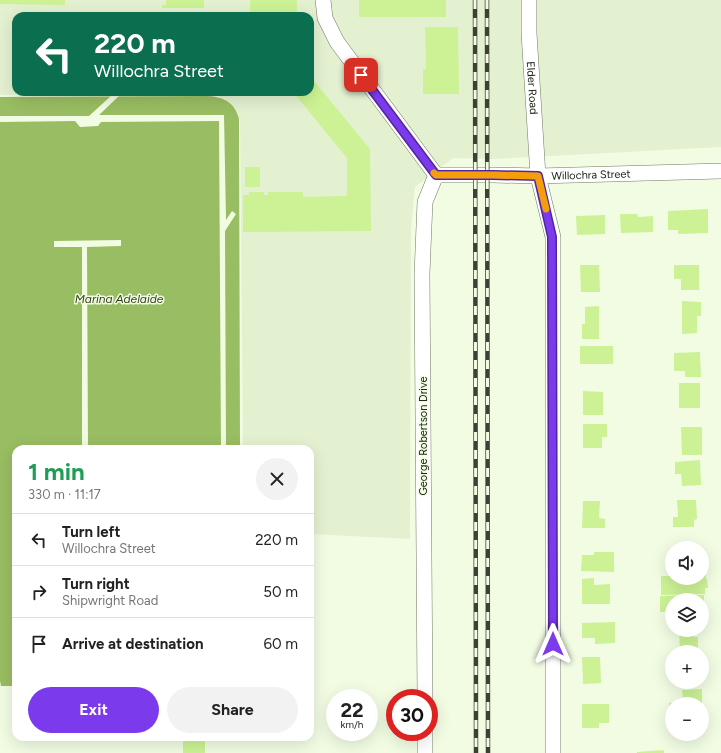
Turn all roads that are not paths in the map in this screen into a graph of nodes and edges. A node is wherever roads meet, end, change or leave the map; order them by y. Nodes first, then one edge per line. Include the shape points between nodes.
1 (323, 0) edge
2 (529, 0) edge
3 (721, 171) edge
4 (436, 175) junction
5 (538, 176) junction
6 (425, 689) edge
7 (425, 741) edge
8 (425, 753) edge
9 (553, 753) edge

1 - 4 street via 324,18 337,42
2 - 5 street, Elder Road
3 - 5 street, Willochra Street
4 - 5 street, Willochra Street
4 - 6 street, George Robertson Drive via 425,202 422,274
5 - 9 street, Elder Road via 552,237
7 - 8 street

